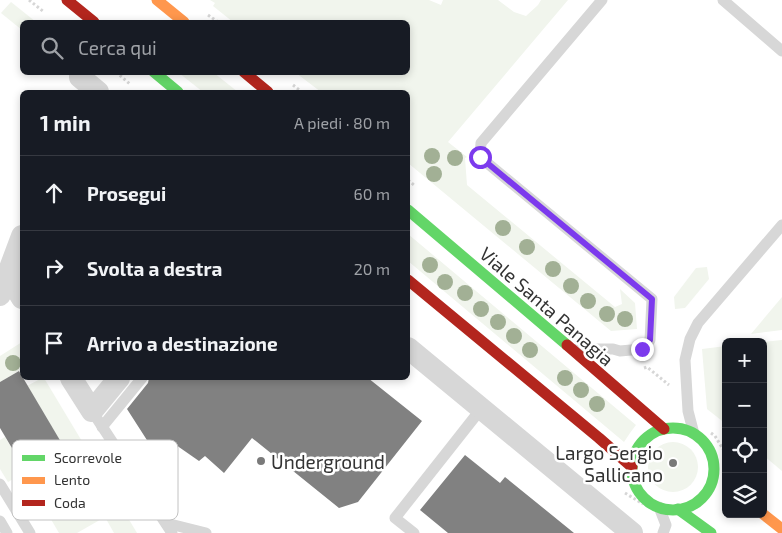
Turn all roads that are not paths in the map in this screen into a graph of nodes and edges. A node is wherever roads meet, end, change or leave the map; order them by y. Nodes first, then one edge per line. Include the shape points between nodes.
1 (67, 0) edge
2 (157, 0) edge
3 (602, 0) edge
4 (723, 0) edge
5 (90, 20) edge
6 (182, 20) edge
7 (782, 51) edge
8 (158, 75) edge
9 (248, 75) edge
10 (78, 81) edge
11 (94, 90) edge
12 (176, 90) edge
13 (266, 90) edge
14 (410, 212) edge
15 (782, 225) edge
16 (20, 241) edge
17 (410, 282) edge
18 (4, 285) edge
19 (20, 297) edge
20 (560, 339) junction
21 (410, 350) edge
22 (72, 380) edge
23 (118, 380) edge
24 (140, 380) edge
25 (481, 409) junction
26 (97, 419) junction
27 (664, 429) junction
28 (694, 434) junction
29 (111, 440) edge
30 (713, 458) junction
31 (632, 466) junction
32 (725, 473) edge
33 (0, 484) edge
34 (12, 504) edge
35 (659, 507) junction
36 (678, 509) junction
37 (767, 517) edge
38 (22, 520) edge
39 (0, 521) edge
40 (169, 528) edge
41 (782, 529) edge
42 (7, 533) edge
43 (30, 533) edge
44 (206, 533) edge
45 (414, 533) edge
46 (632, 533) edge
47 (663, 533) edge
48 (711, 533) edge

1 - 5 main road
2 - 6 main road
3 - 20 lane via 481,143 480,157 652,299 650,340 642,349 586,349
4 - 7 lane
8 - 12 main road
9 - 13 main road
10 - 11 street
14 - 20 main road, Viale Santa Panagia
15 - 28 lane via 698,323 690,339 685,360 688,411
16 - 18 street
17 - 31 main road
18 - 19 street
20 - 27 main road, Viale Santa Panagia
21 - 25 street
22 - 26 street
23 - 26 street
24 - 26 lane
25 - 45 lane via 395,518
25 - 46 street
26 - 29 lane
27 - 28 main road via 685,429
27 - 31 main road via 645,438
28 - 30 main road via 703,440
30 - 32 main road
30 - 36 main road via 714,470 707,492 689,506
31 - 35 main road via 633,477 642,496
33 - 34 lane
35 - 36 main road
35 - 47 lane via 666,525
36 - 48 main road
37 - 41 main road
38 - 43 lane
39 - 42 lane
40 - 44 lane

